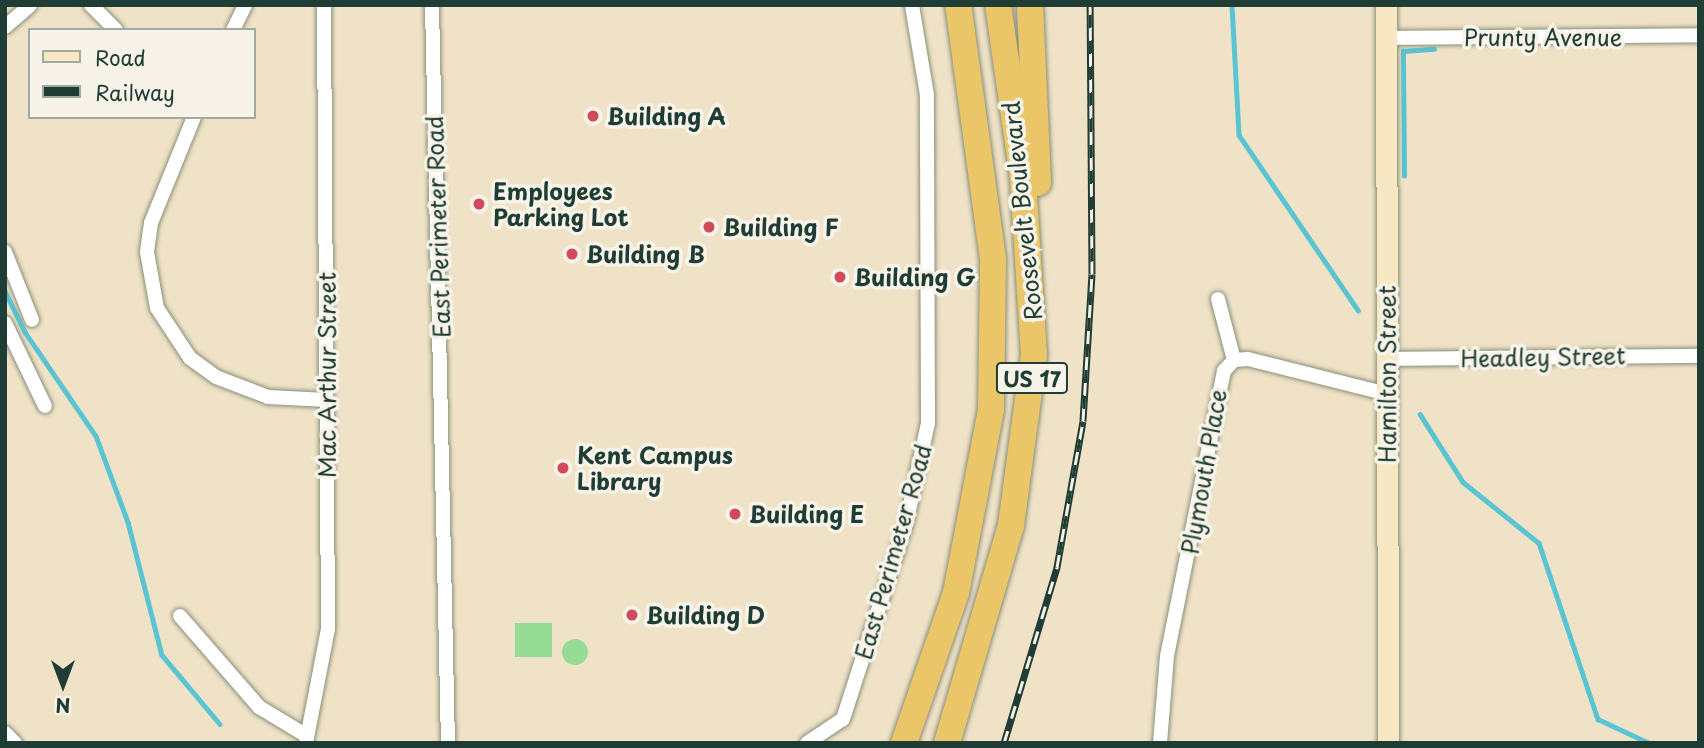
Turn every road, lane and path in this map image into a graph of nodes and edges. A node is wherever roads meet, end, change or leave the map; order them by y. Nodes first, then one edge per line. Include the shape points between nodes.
1 (30, 5) edge
2 (90, 5) edge
3 (244, 5) edge
4 (324, 5) edge
5 (432, 5) edge
6 (912, 5) edge
7 (958, 5) edge
8 (998, 5) edge
9 (1030, 5) edge
10 (1386, 5) edge
11 (5, 27) edge
12 (114, 28) edge
13 (234, 28) edge
14 (1699, 35) edge
15 (1386, 38) junction
16 (193, 119) edge
17 (5, 253) edge
18 (1218, 299) dead end
19 (1034, 310) junction
20 (32, 320) dead end
21 (5, 323) edge
22 (1699, 356) edge
23 (1387, 359) junction
24 (1234, 360) junction
25 (1387, 394) junction
26 (327, 400) junction
27 (45, 406) dead end
28 (180, 616) dead end
29 (5, 733) edge
30 (306, 739) edge
31 (15, 743) edge
32 (448, 743) edge
33 (807, 743) edge
34 (904, 743) edge
35 (947, 743) edge
36 (1160, 743) edge
37 (1388, 743) edge

1 - 11 street
2 - 12 street
3 - 13 street
4 - 26 street, Mac Arthur Street
5 - 32 street, East Perimeter Road
6 - 33 street, East Perimeter Road via 927,94 928,423 906,524 843,719
7 - 34 highway, Roosevelt Boulevard / US 17 via 993,259 991,409 956,593
8 - 19 highway, Roosevelt Boulevard / US 17 via 1023,178
9 - 19 highway via 1038,188
10 - 15 street, Hamilton Street
14 - 15 street, Prunty Avenue
15 - 23 street, Hamilton Street
16 - 26 street via 150,223 147,252 157,308 190,358 216,377 268,397
17 - 20 street
18 - 24 street
19 - 35 highway, Roosevelt Boulevard / US 17 via 1030,411 1012,525
21 - 27 street
22 - 23 street, Headley Street
23 - 25 street, Hamilton Street
24 - 25 street, Plymouth Place
24 - 36 street, Plymouth Place via 1218,388 1167,656
25 - 37 street, Hamilton Street
26 - 30 street, Mac Arthur Street via 328,629
28 - 30 street via 259,707
29 - 31 street

